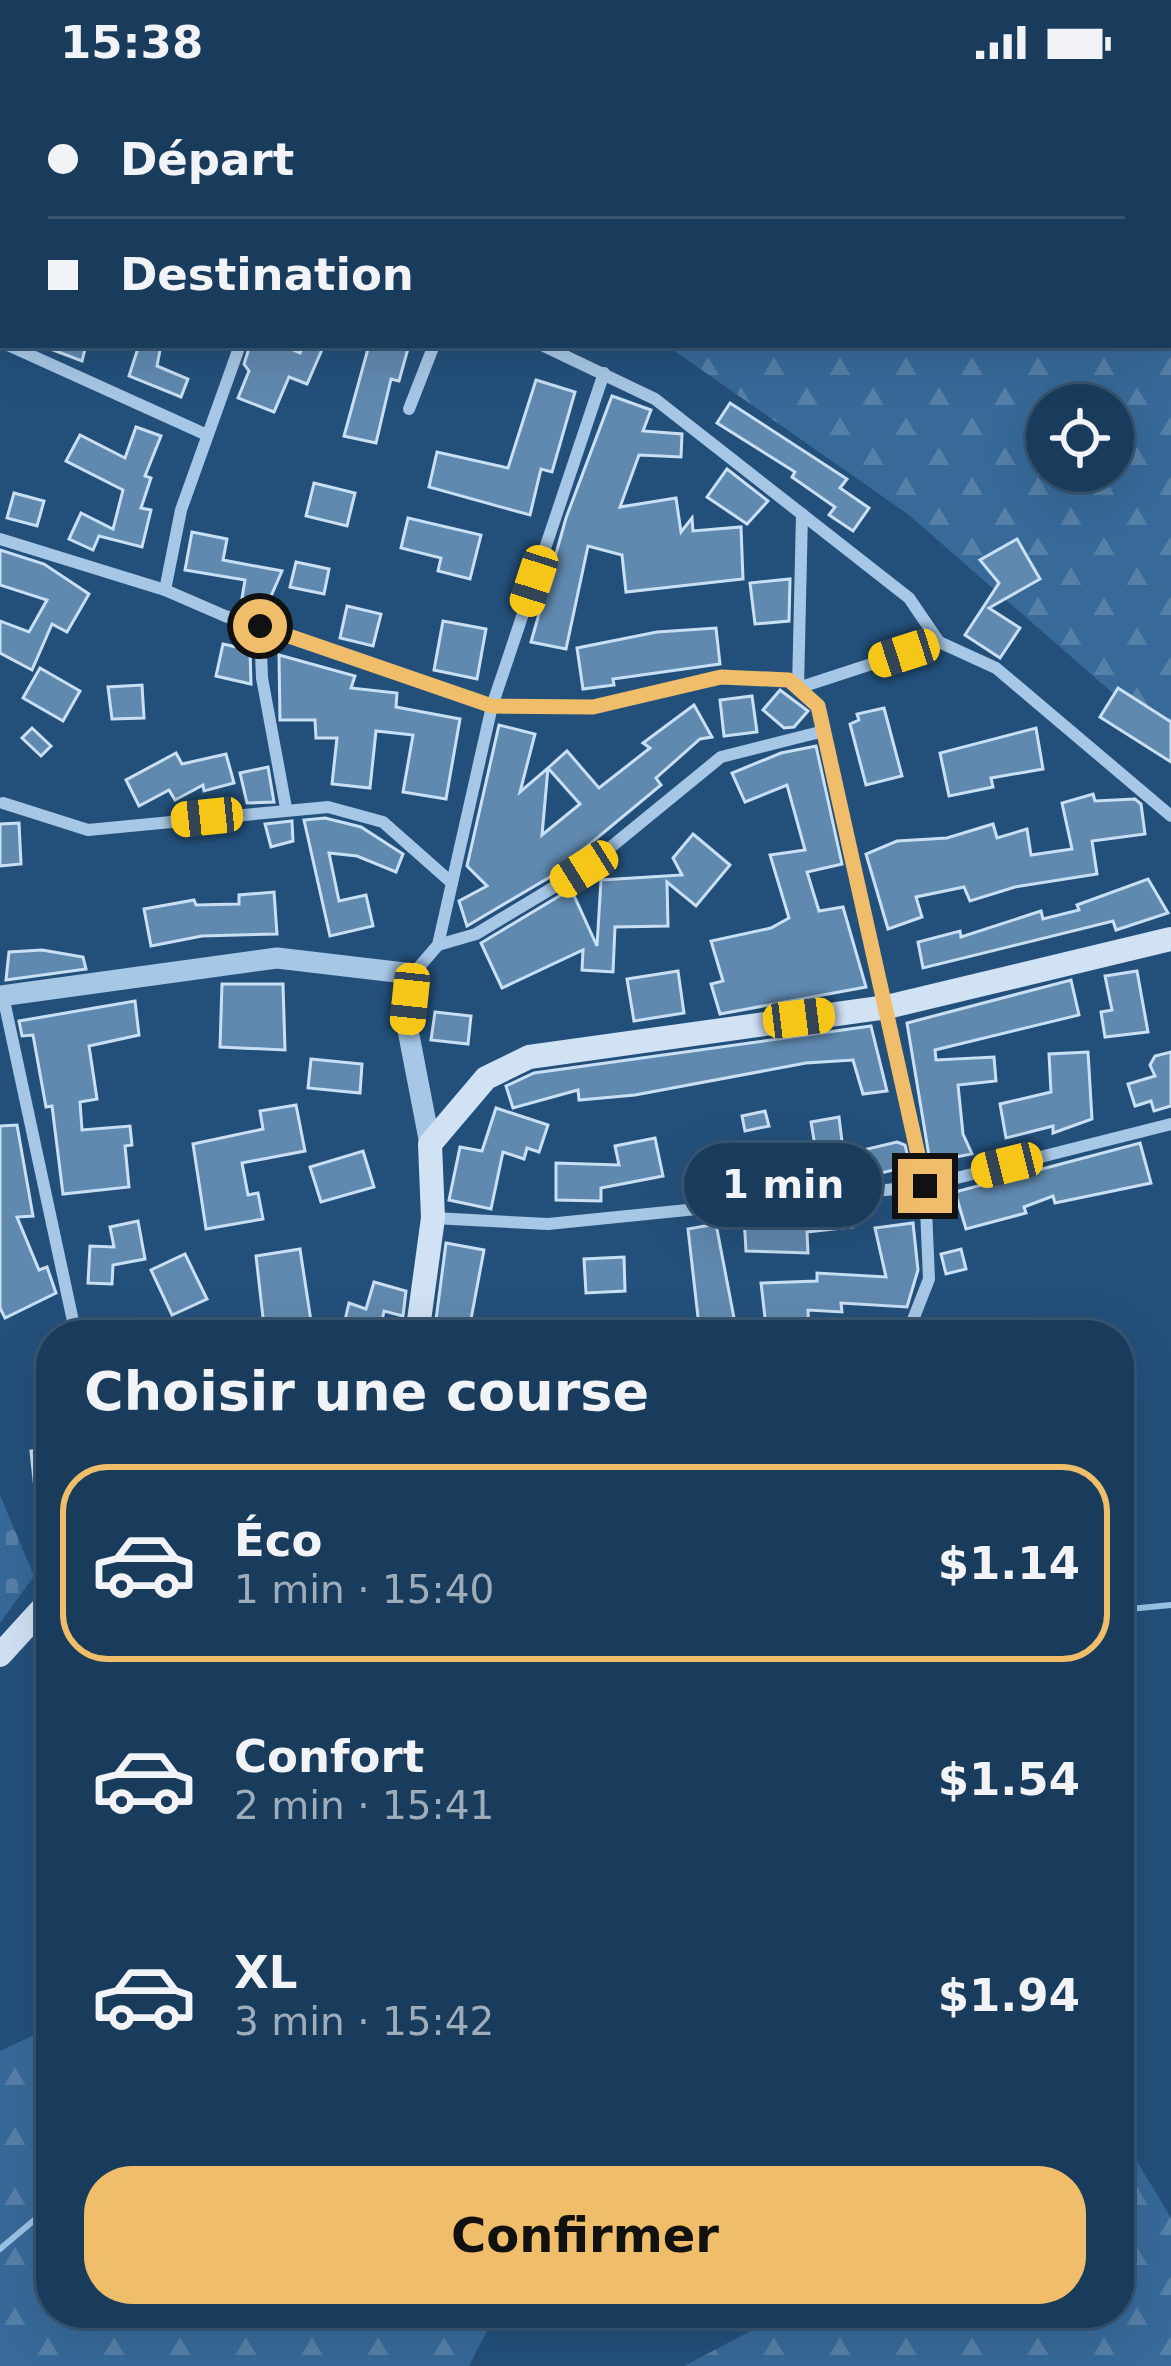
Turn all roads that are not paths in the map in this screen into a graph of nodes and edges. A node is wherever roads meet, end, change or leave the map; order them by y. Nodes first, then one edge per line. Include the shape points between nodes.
1 (13, 348) edge
2 (239, 348) edge
3 (433, 348) edge
4 (549, 348) edge
5 (604, 373) junction
6 (409, 409) dead end
7 (207, 435) junction
8 (802, 514) junction
9 (0, 539) edge
10 (166, 590) junction
11 (260, 626) junction
12 (939, 642) junction
13 (798, 688) junction
14 (492, 706) junction
15 (824, 731) junction
16 (3, 803) dead end
17 (286, 808) junction
18 (1171, 816) edge
19 (452, 884) junction
20 (1171, 939) edge
21 (438, 945) junction
22 (413, 974) junction
23 (2, 996) edge
24 (886, 1007) junction
25 (1171, 1124) edge
26 (430, 1144) junction
27 (925, 1186) junction
28 (433, 1218) junction
29 (73, 1320) edge
30 (419, 1320) edge
31 (913, 1320) edge
32 (36, 1615) edge
33 (0, 1655) edge

1 - 7 street
2 - 7 street
3 - 6 street
4 - 5 street
5 - 8 street via 655,399
5 - 14 street
7 - 10 street
8 - 12 street via 909,598
8 - 13 street
9 - 10 street
10 - 11 street
11 - 14 street
11 - 17 street
12 - 13 street
12 - 18 street via 996,668
13 - 14 street via 789,680 721,677 593,707
13 - 15 street via 818,706
14 - 19 street
15 - 21 street via 721,758 584,869 476,934
15 - 24 street
16 - 17 street via 88,830
17 - 19 street via 328,807 382,822
19 - 21 street
20 - 24 main road
21 - 22 street
22 - 23 street via 277,958
22 - 26 street via 407,1024
23 - 29 street
24 - 26 main road via 529,1057 486,1078
24 - 27 street
25 - 27 street
26 - 28 main road
27 - 28 street via 548,1224
27 - 31 street via 929,1279
28 - 30 main road
32 - 33 main road

